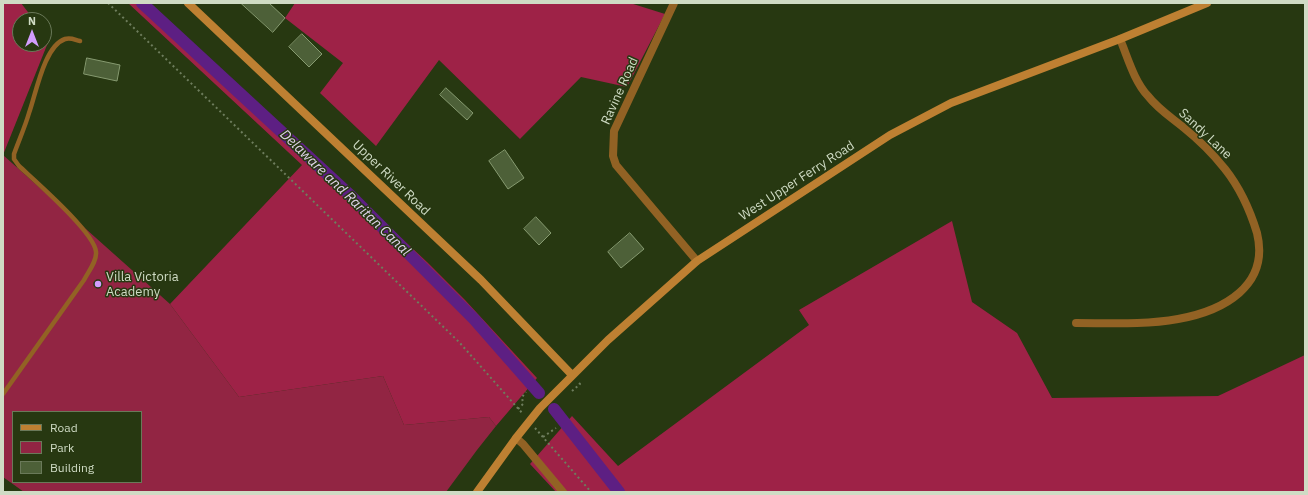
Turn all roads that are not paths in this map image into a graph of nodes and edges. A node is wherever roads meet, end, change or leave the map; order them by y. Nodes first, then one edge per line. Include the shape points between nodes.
1 (188, 3) edge
2 (674, 3) edge
3 (1207, 3) edge
4 (1120, 39) junction
5 (80, 41) dead end
6 (697, 261) junction
7 (1076, 323) dead end
8 (572, 375) junction
9 (3, 394) edge
10 (516, 438) junction
11 (477, 492) edge
12 (563, 492) edge

1 - 8 main road, Upper River Road via 481,280
2 - 6 street, Ravine Road via 614,131 613,156 616,164
3 - 4 main road, West Upper Ferry Road
4 - 6 main road, West Upper Ferry Road via 951,103 926,115 890,135
4 - 7 street, Sandy Lane via 1147,96 1206,148 1235,182 1253,220 1260,253 1258,266 1247,287 1237,296 1199,314 1156,322
5 - 9 lane via 64,39 51,52 39,78 14,159 73,218 90,238 97,254 84,280
6 - 8 main road, West Upper Ferry Road
8 - 10 main road, West Upper Ferry Road
10 - 11 main road, West Upper Ferry Road
10 - 12 street

